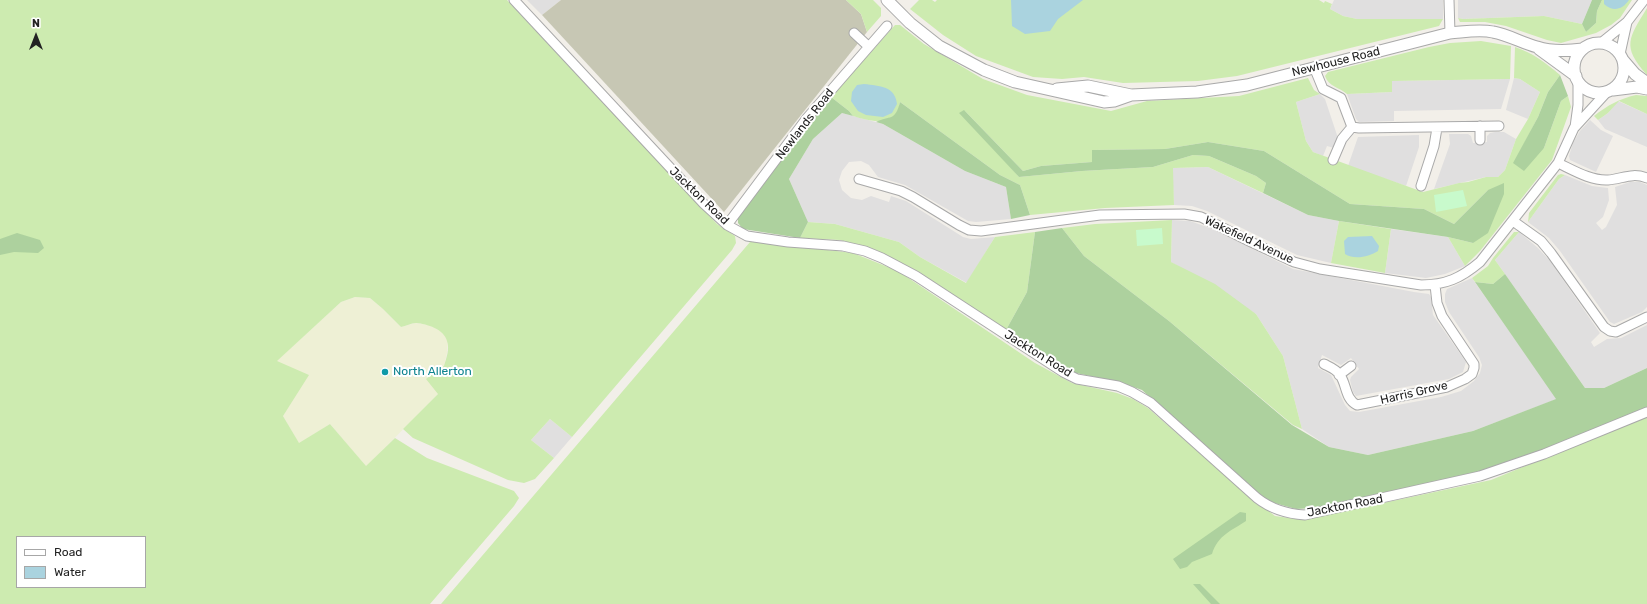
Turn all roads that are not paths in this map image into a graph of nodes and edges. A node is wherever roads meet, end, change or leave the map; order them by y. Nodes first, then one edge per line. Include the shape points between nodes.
1 (514, 0) edge
2 (887, 0) edge
3 (1449, 0) edge
4 (1644, 0) edge
5 (1627, 22) junction
6 (887, 26) dead end
7 (854, 33) dead end
8 (1450, 34) junction
9 (1601, 43) junction
10 (868, 46) junction
11 (1537, 47) junction
12 (1583, 49) junction
13 (1621, 57) junction
14 (1314, 68) junction
15 (1577, 79) junction
16 (1647, 83) edge
17 (1647, 89) edge
18 (1609, 91) junction
19 (1480, 126) junction
20 (1499, 126) dead end
21 (1352, 127) junction
22 (1436, 128) junction
23 (1574, 128) junction
24 (1480, 140) dead end
25 (1333, 160) dead end
26 (1558, 163) junction
27 (1647, 178) edge
28 (859, 179) dead end
29 (1421, 186) dead end
30 (1513, 221) junction
31 (727, 225) junction
32 (1435, 285) junction
33 (1647, 317) edge
34 (1324, 364) dead end
35 (1351, 366) dead end
36 (1340, 375) junction
37 (1647, 412) edge

1 - 31 street, Jackton Road via 704,204
2 - 14 street, Newhouse Road via 910,23 940,46 984,70 1015,82 1104,102 1114,102 1131,95 1197,92 1247,85
3 - 8 street
4 - 5 street
5 - 9 street
5 - 13 street
6 - 10 street, Newlands Road
7 - 10 street
8 - 11 street, Newhouse Road via 1470,31 1492,32
8 - 14 street, Newhouse Road
9 - 12 street
9 - 13 street via 1611,47
10 - 31 street, Newlands Road via 807,118
11 - 12 street, Newhouse Road via 1561,51
11 - 15 street, Newhouse Road
12 - 15 street via 1576,58 1574,69
13 - 16 street via 1635,74
13 - 18 street via 1624,74 1618,84
14 - 21 street via 1323,89 1341,98
15 - 18 street via 1589,91 1598,94
15 - 23 street, Wakefield Avenue via 1578,105
17 - 18 street via 1637,87
18 - 23 street, Wakefield Avenue
19 - 20 street
19 - 22 street
19 - 24 street
21 - 22 street
21 - 25 street via 1342,139
22 - 29 street via 1434,146
23 - 26 street, Wakefield Avenue
26 - 27 street via 1597,179 1609,180 1631,175
26 - 30 street, Wakefield Avenue
28 - 32 street, Wakefield Avenue via 914,197 969,230 981,231 1100,216 1184,214 1201,217 1294,262 1320,269
30 - 32 street, Wakefield Avenue via 1480,262 1464,275
30 - 33 street via 1541,241 1604,327 1616,332
31 - 37 street, Jackton Road via 747,236 843,246 865,251 898,266 1063,372 1077,379 1118,386 1151,403 1264,504 1294,514 1305,515 1480,476 1544,454
32 - 36 street, Harris Grove via 1437,303 1442,316 1474,364 1472,374 1447,387 1363,405 1354,403 1349,398
34 - 36 street via 1334,368
35 - 36 street

